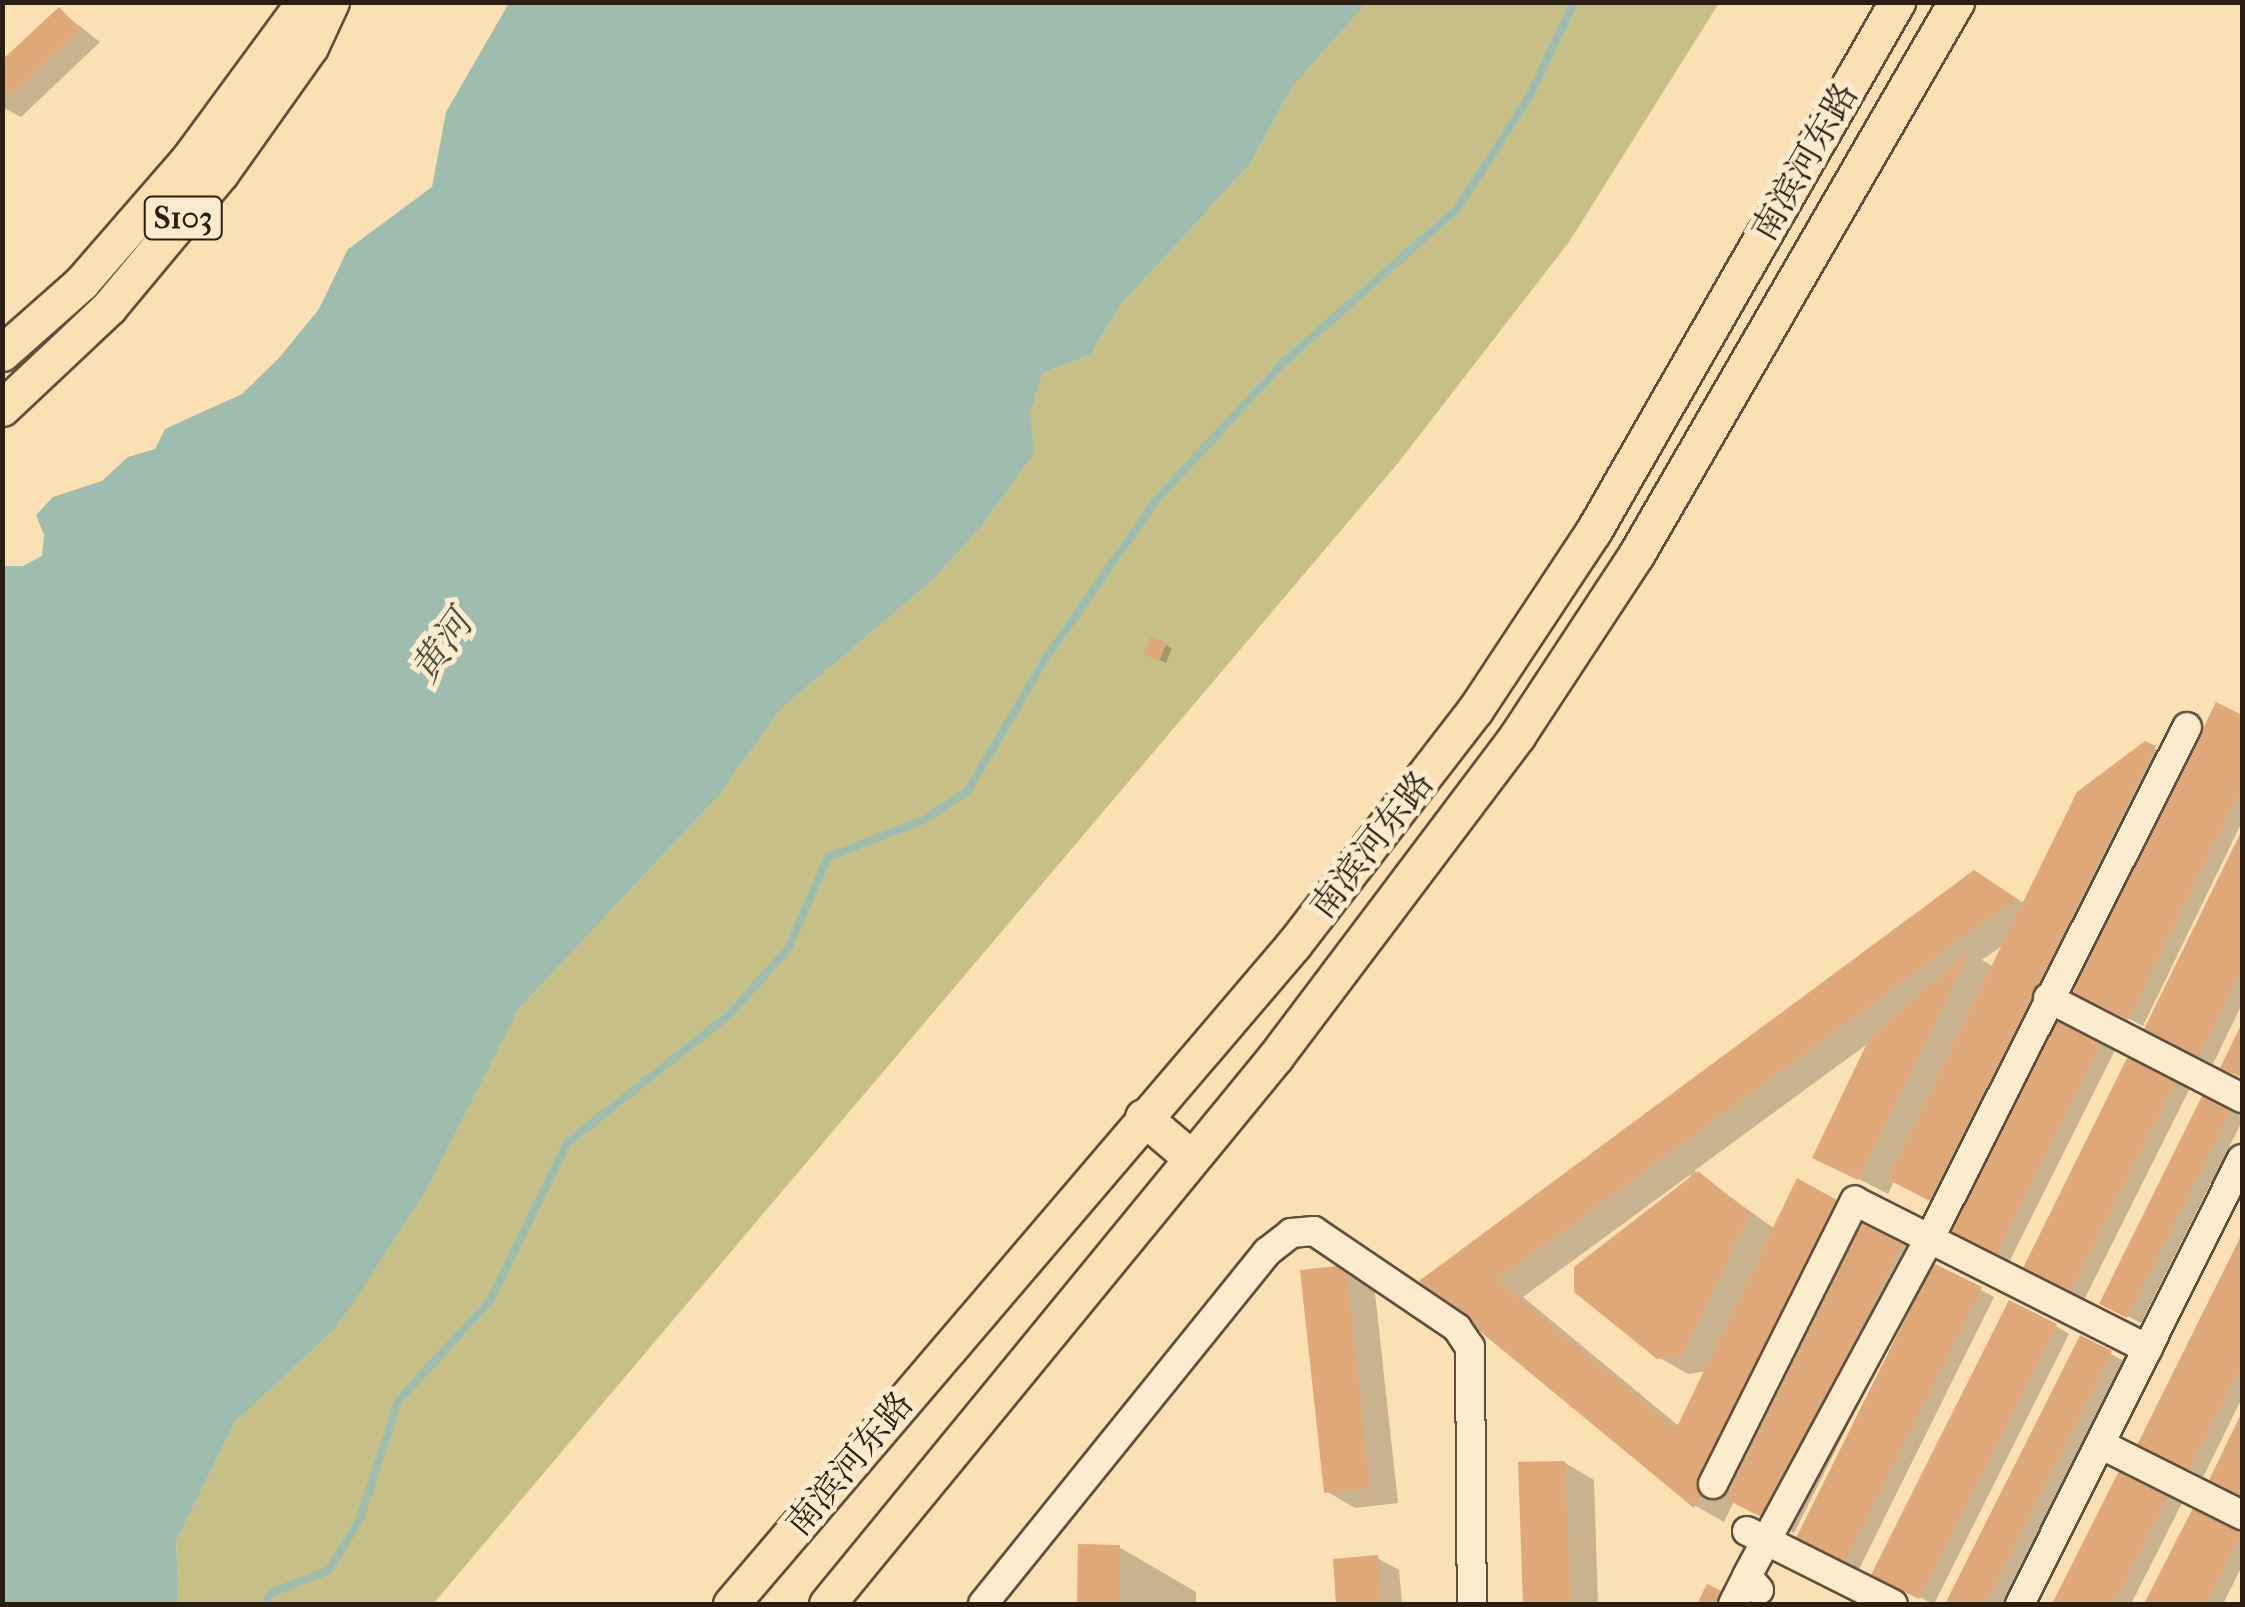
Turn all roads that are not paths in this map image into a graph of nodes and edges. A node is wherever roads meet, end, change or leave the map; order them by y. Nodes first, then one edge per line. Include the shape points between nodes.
1 (304, 2) edge
2 (330, 2) edge
3 (1897, 2) edge
4 (1956, 2) edge
5 (2, 353) edge
6 (2, 408) edge
7 (2187, 727) dead end
8 (2048, 998) junction
9 (2242, 1098) edge
10 (1142, 1117) junction
11 (1189, 1156) junction
12 (2240, 1170) edge
13 (1929, 1240) junction
14 (1026, 1253) junction
15 (2148, 1349) junction
16 (2100, 1444) junction
17 (1713, 1484) dead end
18 (2242, 1515) edge
19 (1758, 1537) junction
20 (731, 1604) edge
21 (761, 1604) edge
22 (827, 1604) edge
23 (983, 1604) edge
24 (1472, 1604) edge
25 (1733, 1604) edge
26 (1893, 1604) edge
27 (2020, 1604) edge

1 - 5 main road, S103 via 176,173 81,283
2 - 6 main road, S103 via 310,47 220,174 110,307
3 - 10 main road, 南滨河东路 via 1536,622 1355,871
4 - 11 main road, 南滨河东路 via 1578,646 1276,1056
7 - 8 street
8 - 9 street
8 - 13 street
10 - 11 main road
10 - 14 main road, 南滨河东路
11 - 22 main road, 南滨河东路
12 - 15 street
13 - 15 street
13 - 17 street via 1855,1201
13 - 19 street
14 - 20 main road, 南滨河东路
14 - 21 main road via 976,1341
15 - 16 street
16 - 18 street
16 - 27 street
19 - 25 street via 1753,1583
19 - 26 street
23 - 24 street via 1267,1252 1290,1232 1314,1231 1457,1328 1470,1348

